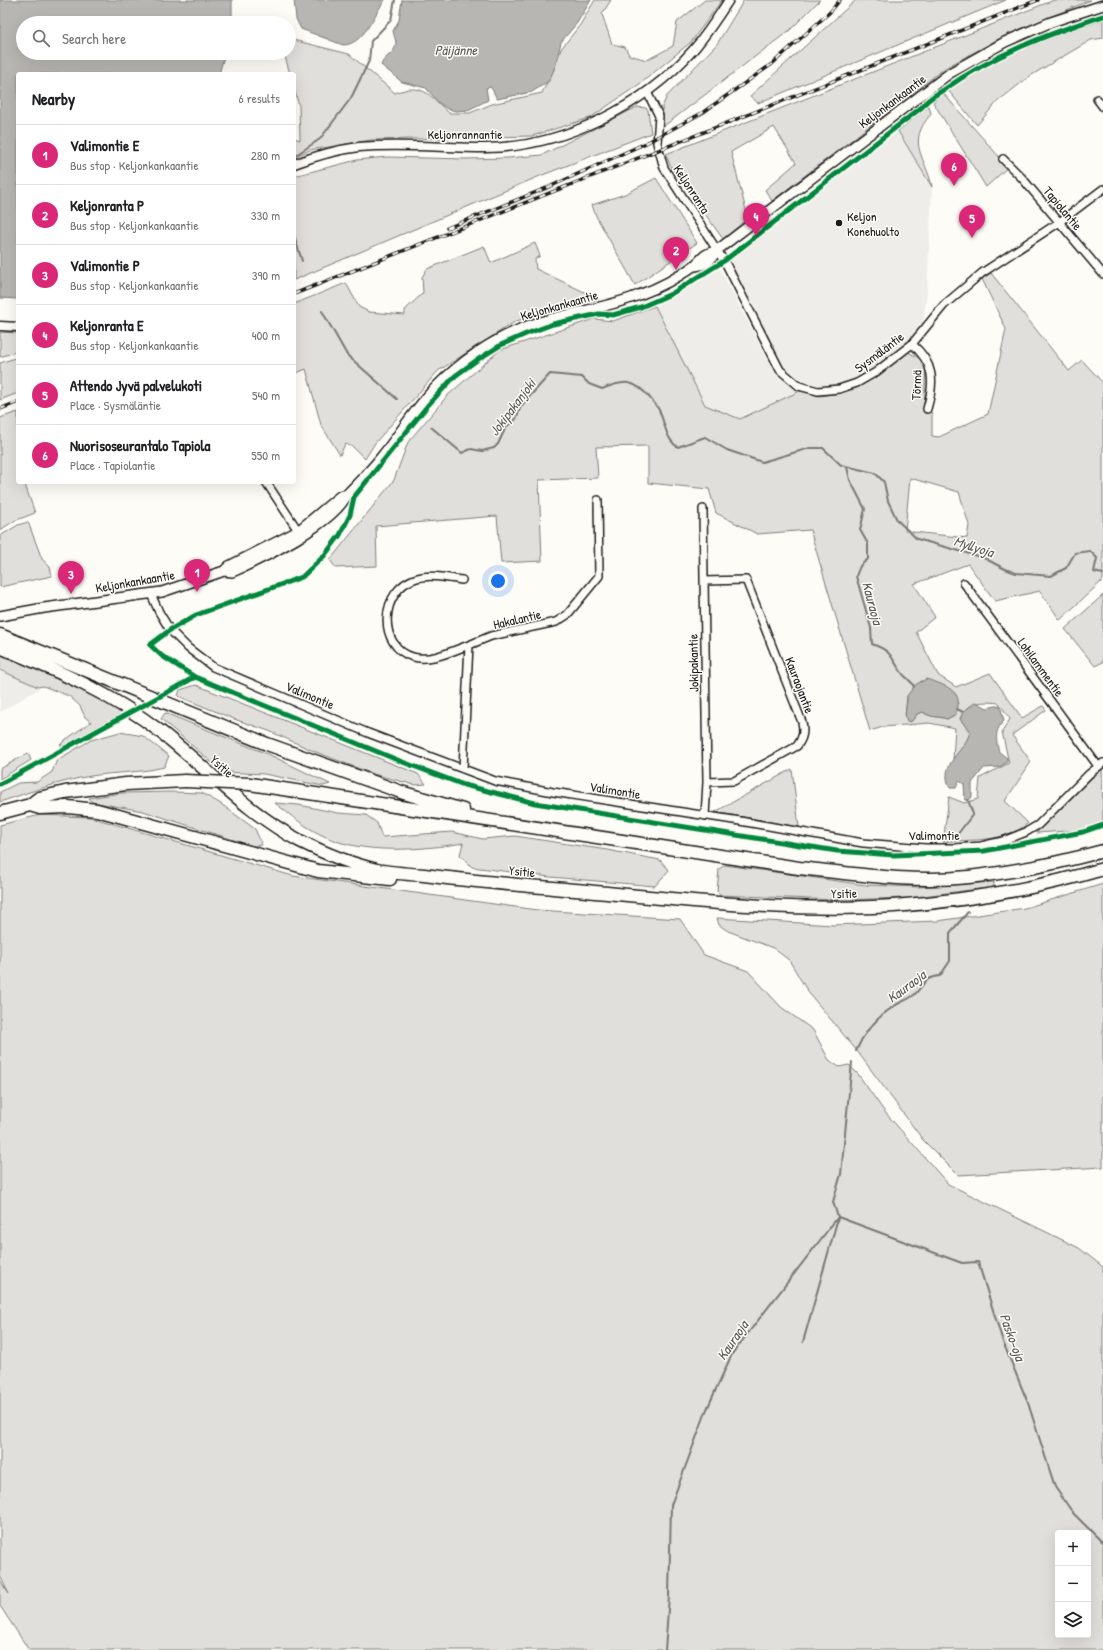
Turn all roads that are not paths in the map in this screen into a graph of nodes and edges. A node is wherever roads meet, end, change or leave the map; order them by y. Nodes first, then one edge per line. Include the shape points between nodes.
1 (729, 0) edge
2 (1103, 5) edge
3 (647, 92) junction
4 (1097, 99) dead end
5 (1103, 107) edge
6 (1003, 158) dead end
7 (296, 163) edge
8 (1103, 189) edge
9 (1058, 223) junction
10 (717, 251) junction
11 (1103, 274) edge
12 (0, 326) edge
13 (16, 327) edge
14 (912, 344) junction
15 (927, 409) dead end
16 (267, 484) edge
17 (598, 500) dead end
18 (703, 509) dead end
19 (300, 534) junction
20 (462, 580) dead end
21 (704, 581) junction
22 (964, 583) dead end
23 (151, 594) junction
24 (4, 615) edge
25 (0, 635) edge
26 (469, 645) junction
27 (0, 647) edge
28 (1101, 765) edge
29 (463, 769) junction
30 (707, 782) junction
31 (30, 805) junction
32 (0, 813) edge
33 (705, 816) junction
34 (490, 820) junction
35 (1103, 851) edge
36 (1103, 868) edge
37 (445, 878) junction

1 - 3 street, Keljonrannantie via 694,49
2 - 10 main road, Keljonkankaantie via 1052,22 1005,42 950,73
3 - 7 street, Keljonrannantie via 594,122 538,141 487,148 396,145 363,147 329,153
3 - 10 street, Keljonranta via 659,116 657,143 664,168
4 - 5 street
6 - 9 street, Tapiolantie
8 - 9 street, Sysmäläntie
9 - 11 street, Tapiolantie
9 - 14 street, Sysmäläntie via 982,273 944,305
10 - 14 street, Sysmäläntie via 780,370 799,386 818,391 839,389 857,383 876,372
10 - 19 main road, Keljonkankaantie via 709,252 695,266 672,280 639,295 525,327 475,354 435,388 381,457 347,494 344,501
12 - 13 street
14 - 15 street, Törmä via 925,358 931,372 930,400
16 - 19 street
17 - 26 street, Hakalantie via 599,576 567,615 556,622 491,636
18 - 21 street, Jokipakantie
19 - 23 main road, Keljonkankaantie via 232,572 224,571
20 - 26 street, Hakalantie via 434,576 417,578 401,586 388,606 387,622 389,634 398,648 412,657 428,658
21 - 30 street, Jokipakantie
21 - 30 street, Kauraojantie via 746,580 804,731 797,746 734,781
22 - 28 street, Lohilammentie
23 - 24 main road, Keljonkankaantie
23 - 29 street, Valimontie via 170,630 213,667 368,733
25 - 34 highway via 267,744 404,793
26 - 29 street
27 - 37 highway, Ysitie via 73,677 124,706 163,733 241,802 300,841 358,865
28 - 33 street, Valimontie via 1038,825 1015,837 981,846 925,848 862,843
29 - 33 street, Valimontie via 495,780 546,791
30 - 33 street, Jokipakantie
31 - 32 highway
31 - 34 highway, bridge via 39,798 65,792 126,784 185,781 250,784
31 - 37 highway via 40,808 97,810 318,871 416,882
34 - 35 highway, Ysitie via 798,868 886,877 968,877 1066,861
36 - 37 highway, Ysitie via 1037,886 978,897 895,906 832,908 720,903

